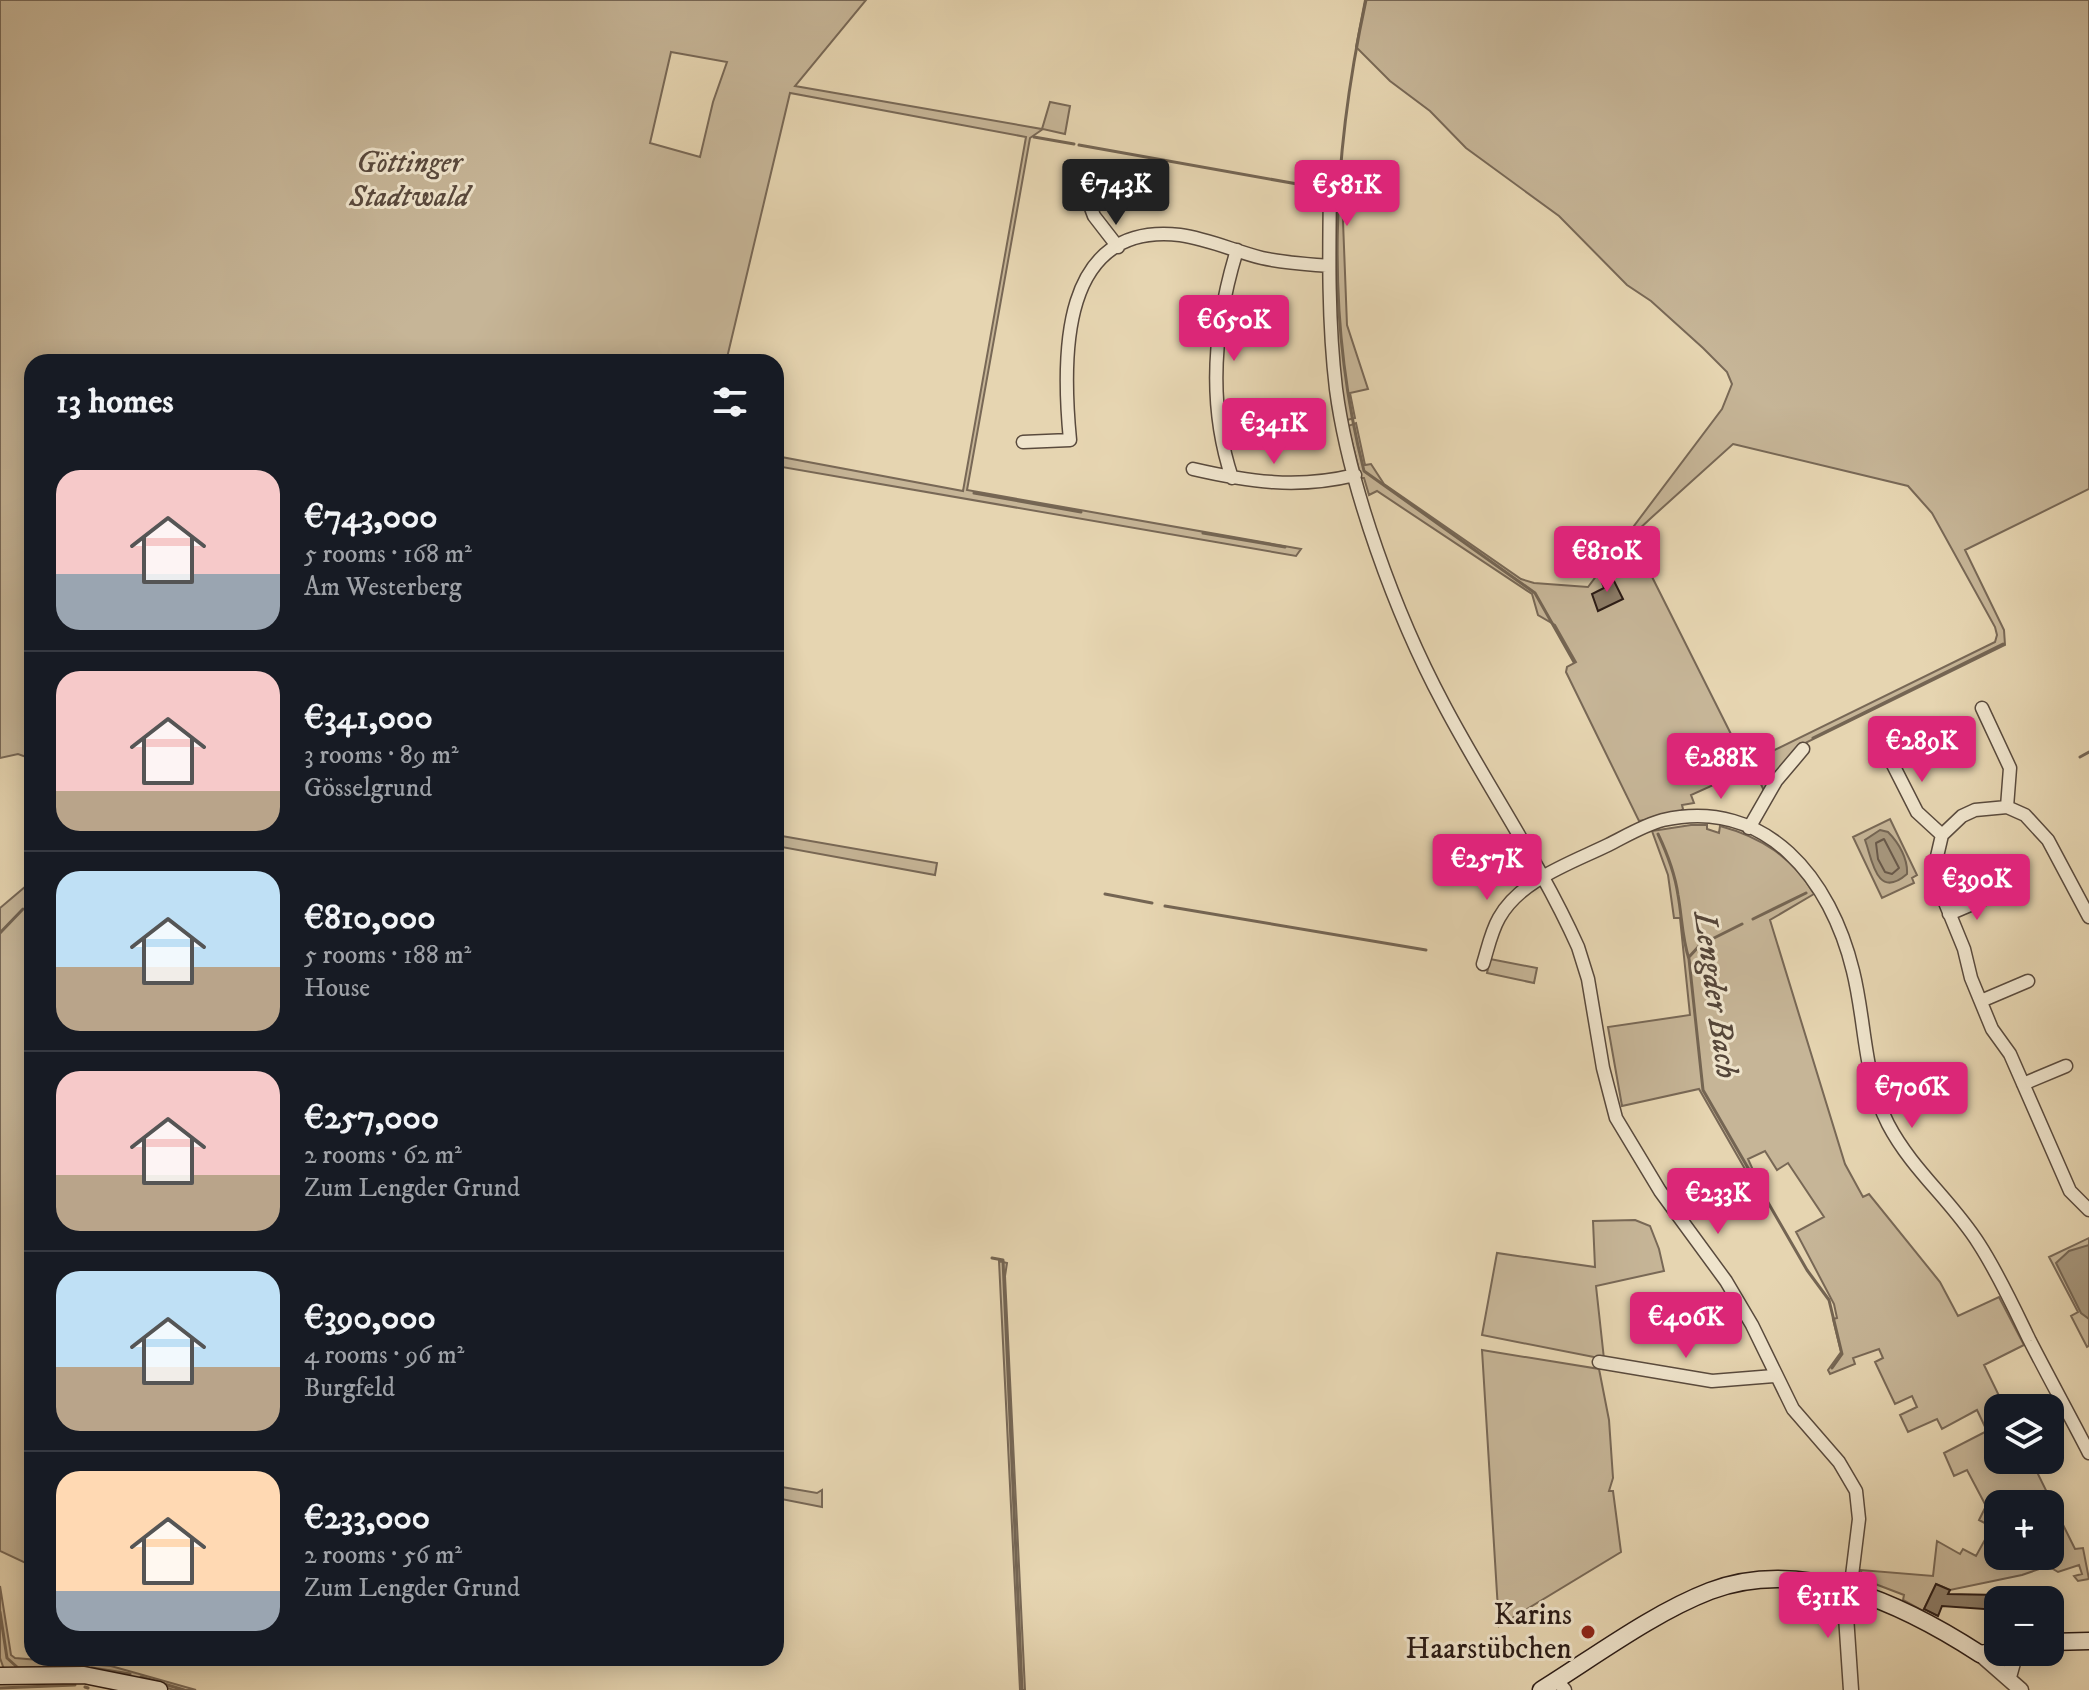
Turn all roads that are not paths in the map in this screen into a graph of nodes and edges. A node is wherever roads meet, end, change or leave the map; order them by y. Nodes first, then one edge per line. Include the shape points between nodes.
1 (1079, 176) dead end
2 (1330, 189) dead end
3 (1118, 247) junction
4 (1237, 250) junction
5 (1329, 266) junction
6 (1023, 442) dead end
7 (1193, 469) dead end
8 (1355, 475) junction
9 (1232, 478) junction
10 (1982, 708) dead end
11 (1803, 749) dead end
12 (1885, 749) dead end
13 (2007, 807) junction
14 (1749, 828) junction
15 (1942, 835) junction
16 (1542, 879) junction
17 (1991, 896) dead end
18 (1949, 914) junction
19 (2089, 917) edge
20 (1483, 964) dead end
21 (2028, 981) dead end
22 (1981, 1001) junction
23 (2066, 1066) dead end
24 (2023, 1084) junction
25 (2084, 1197) edge
26 (2089, 1210) edge
27 (1599, 1362) dead end
28 (1774, 1376) junction
29 (2089, 1453) edge
30 (1850, 1592) junction
31 (2089, 1641) edge
32 (2064, 1642) edge
33 (1984, 1653) edge
34 (1980, 1654) junction
35 (2012, 1666) edge
36 (0, 1676) edge
37 (2009, 1677) junction
38 (1561, 1685) edge
39 (159, 1690) edge
40 (1541, 1690) edge
41 (1851, 1690) edge
42 (2021, 1690) edge

1 - 3 street via 1094,216
2 - 5 street
3 - 4 street via 1138,238 1177,235
3 - 6 street via 1090,271 1076,303 1066,357 1070,440
4 - 5 street via 1282,262
4 - 9 street via 1216,364 1217,412
5 - 8 street via 1336,388
7 - 9 street
8 - 9 street via 1294,485
8 - 16 street via 1419,655
10 - 13 street via 2010,768
11 - 14 street via 1776,781
12 - 15 street via 1917,812
13 - 15 street via 1975,810
13 - 19 street via 2041,830
14 - 16 street via 1714,818 1659,821
14 - 29 street via 1793,855 1821,890 1851,961 1867,1064 1886,1120 1914,1165 1979,1243
15 - 18 street via 1935,873
16 - 20 street via 1505,909
16 - 28 street via 1569,927 1588,979 1616,1118 1660,1191 1726,1281
17 - 18 street
18 - 22 street
21 - 22 street
22 - 24 street
23 - 24 street
24 - 25 street via 2070,1191
25 - 26 street
27 - 28 street via 1712,1381
28 - 30 street via 1856,1491 1859,1519
30 - 34 main road via 1914,1616
30 - 38 main road via 1794,1579 1725,1586 1669,1612
30 - 41 street via 1846,1616
31 - 32 main road
33 - 34 main road
34 - 37 street
35 - 37 street
36 - 39 main road via 84,1675
37 - 42 street
38 - 40 main road

